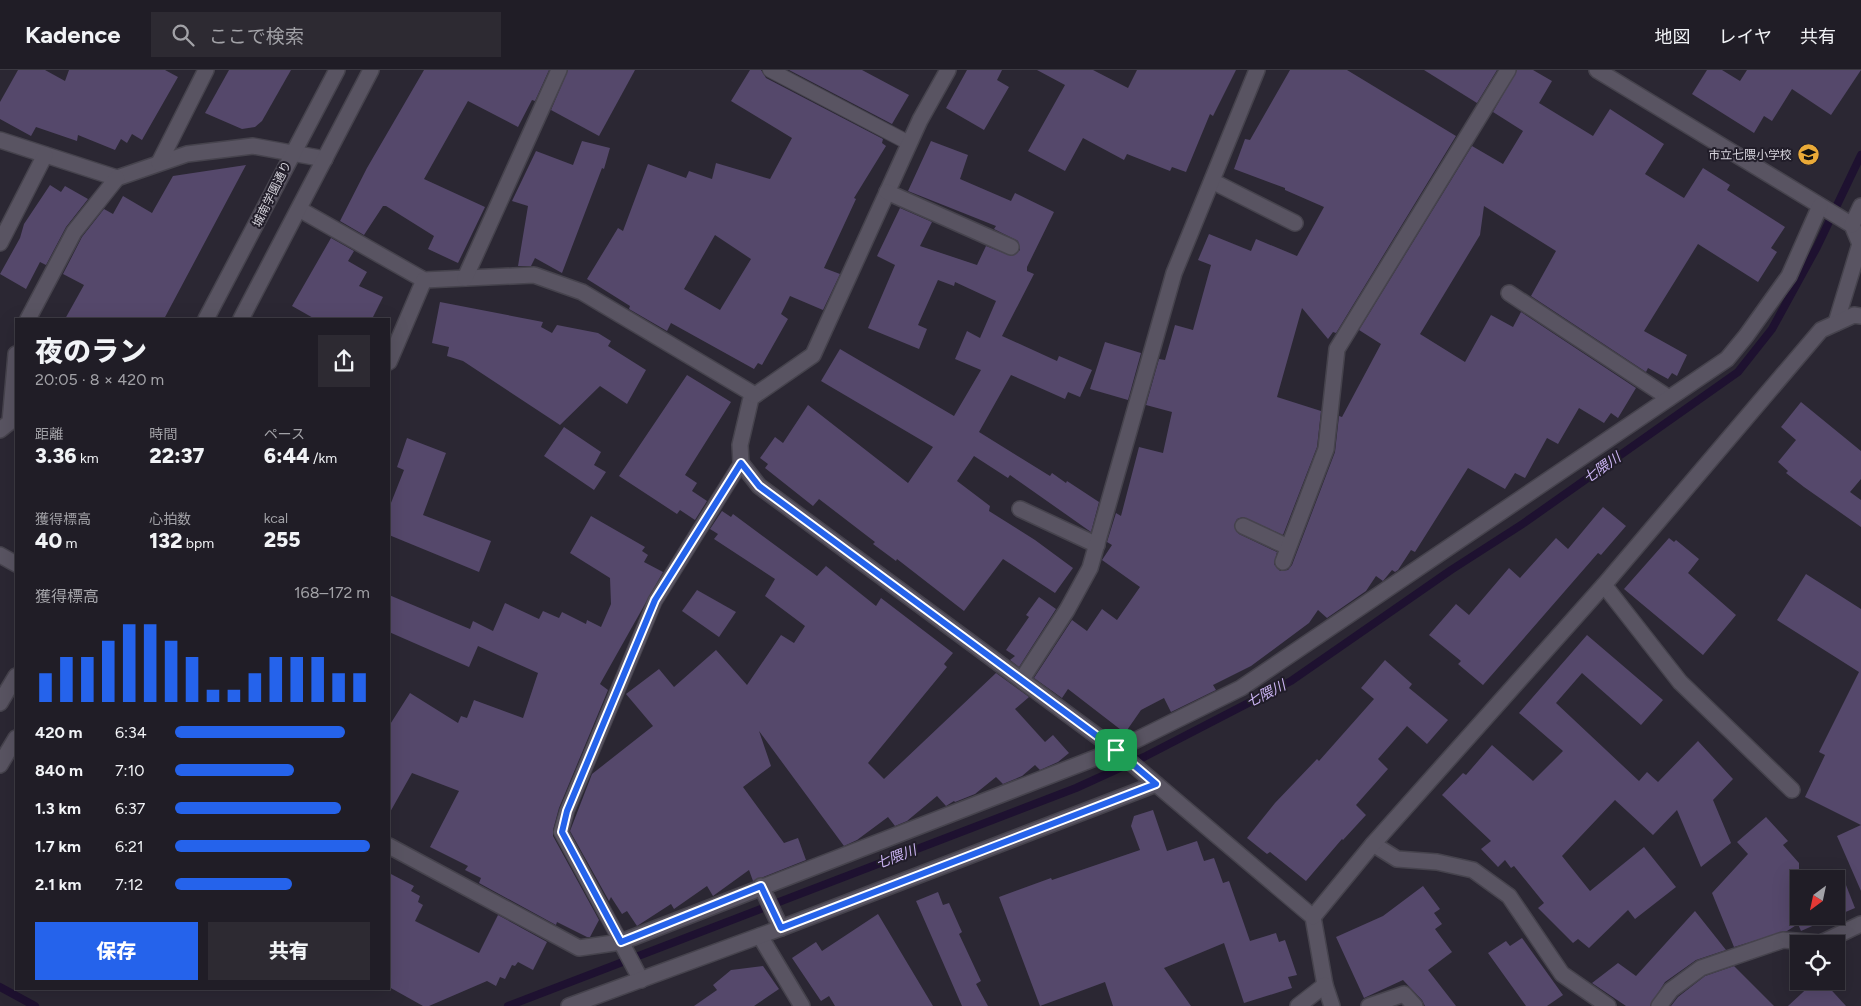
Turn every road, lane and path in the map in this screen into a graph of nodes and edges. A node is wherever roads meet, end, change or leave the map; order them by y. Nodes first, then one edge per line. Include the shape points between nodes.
1 (206, 70) edge
2 (337, 70) edge
3 (371, 70) edge
4 (559, 70) edge
5 (770, 70) edge
6 (948, 70) edge
7 (1257, 70) edge
8 (1508, 70) edge
9 (1597, 70) edge
10 (0, 140) edge
11 (909, 143) junction
12 (292, 152) junction
13 (45, 155) junction
14 (326, 159) junction
15 (160, 164) junction
16 (117, 178) junction
17 (1212, 181) junction
18 (887, 192) junction
19 (1820, 206) junction
20 (1861, 206) edge
21 (299, 209) junction
22 (1295, 223) dead end
23 (1852, 225) junction
24 (0, 243) edge
25 (1011, 247) dead end
26 (465, 278) junction
27 (424, 280) junction
28 (1509, 294) dead end
29 (1861, 316) edge
30 (29, 318) edge
31 (207, 318) edge
32 (242, 318) edge
33 (1836, 323) junction
34 (390, 360) edge
35 (15, 365) edge
36 (756, 395) junction
37 (1669, 398) junction
38 (0, 430) edge
39 (741, 463) junction
40 (1020, 509) dead end
41 (1243, 526) dead end
42 (1097, 545) junction
43 (1288, 547) junction
44 (0, 556) edge
45 (1283, 562) dead end
46 (15, 564) edge
47 (1604, 584) junction
48 (15, 678) edge
49 (1022, 679) junction
50 (0, 703) edge
51 (15, 740) edge
52 (1116, 750) junction
53 (0, 765) edge
54 (1150, 779) junction
55 (1792, 790) dead end
56 (1373, 844) junction
57 (390, 847) edge
58 (761, 886) junction
59 (1313, 917) junction
60 (1861, 924) edge
61 (781, 928) junction
62 (760, 936) junction
63 (621, 942) junction
64 (641, 980) junction
65 (1325, 985) junction
66 (569, 1006) edge
67 (802, 1006) edge
68 (1298, 1006) edge
69 (1332, 1006) edge
70 (1369, 1006) edge
71 (1415, 1006) edge
72 (1608, 1006) edge
73 (1659, 1006) edge

1 - 15 street
2 - 12 street, 城南学園通り
3 - 14 street
4 - 26 street
5 - 11 lane
6 - 11 street
7 - 17 street
8 - 43 street via 1337,349 1326,449
9 - 19 street
10 - 13 street
11 - 18 street
12 - 14 street
12 - 15 street via 253,146 188,154
12 - 31 street, 城南学園通り
13 - 16 street
13 - 24 street
14 - 21 street
15 - 16 street
16 - 30 street via 74,232
17 - 22 street
17 - 42 street via 1174,273
18 - 25 street
18 - 36 street via 813,355
19 - 23 street
19 - 37 street via 1789,276 1746,336 1727,359
20 - 23 street
21 - 27 street
21 - 32 street
23 - 33 street via 1860,244
26 - 27 street
26 - 36 street via 534,275 582,292
27 - 34 street
28 - 37 street
29 - 33 street via 1854,315
33 - 47 street via 1821,330
35 - 38 street via 10,422
36 - 39 street via 751,398 740,445
37 - 52 street via 1242,688
39 - 49 street via 759,486
39 - 63 lane via 655,600 567,811 562,832
40 - 42 street
41 - 43 street
42 - 49 street via 1090,568 1067,610
43 - 45 street
44 - 46 street
47 - 55 street via 1680,682
47 - 56 street
48 - 50 street
49 - 52 street
51 - 53 street
52 - 54 street
52 - 58 street
54 - 59 street
54 - 61 street
56 - 59 street
56 - 72 street via 1397,859 1437,862 1473,870 1509,896 1562,974
57 - 63 street via 579,948
58 - 61 street
58 - 63 street
59 - 65 street
60 - 73 street via 1821,943 1783,940 1701,968 1672,990
61 - 62 street
62 - 64 street
62 - 67 street
63 - 64 street
64 - 66 street
65 - 68 street
65 - 69 street
70 - 71 street via 1404,994

